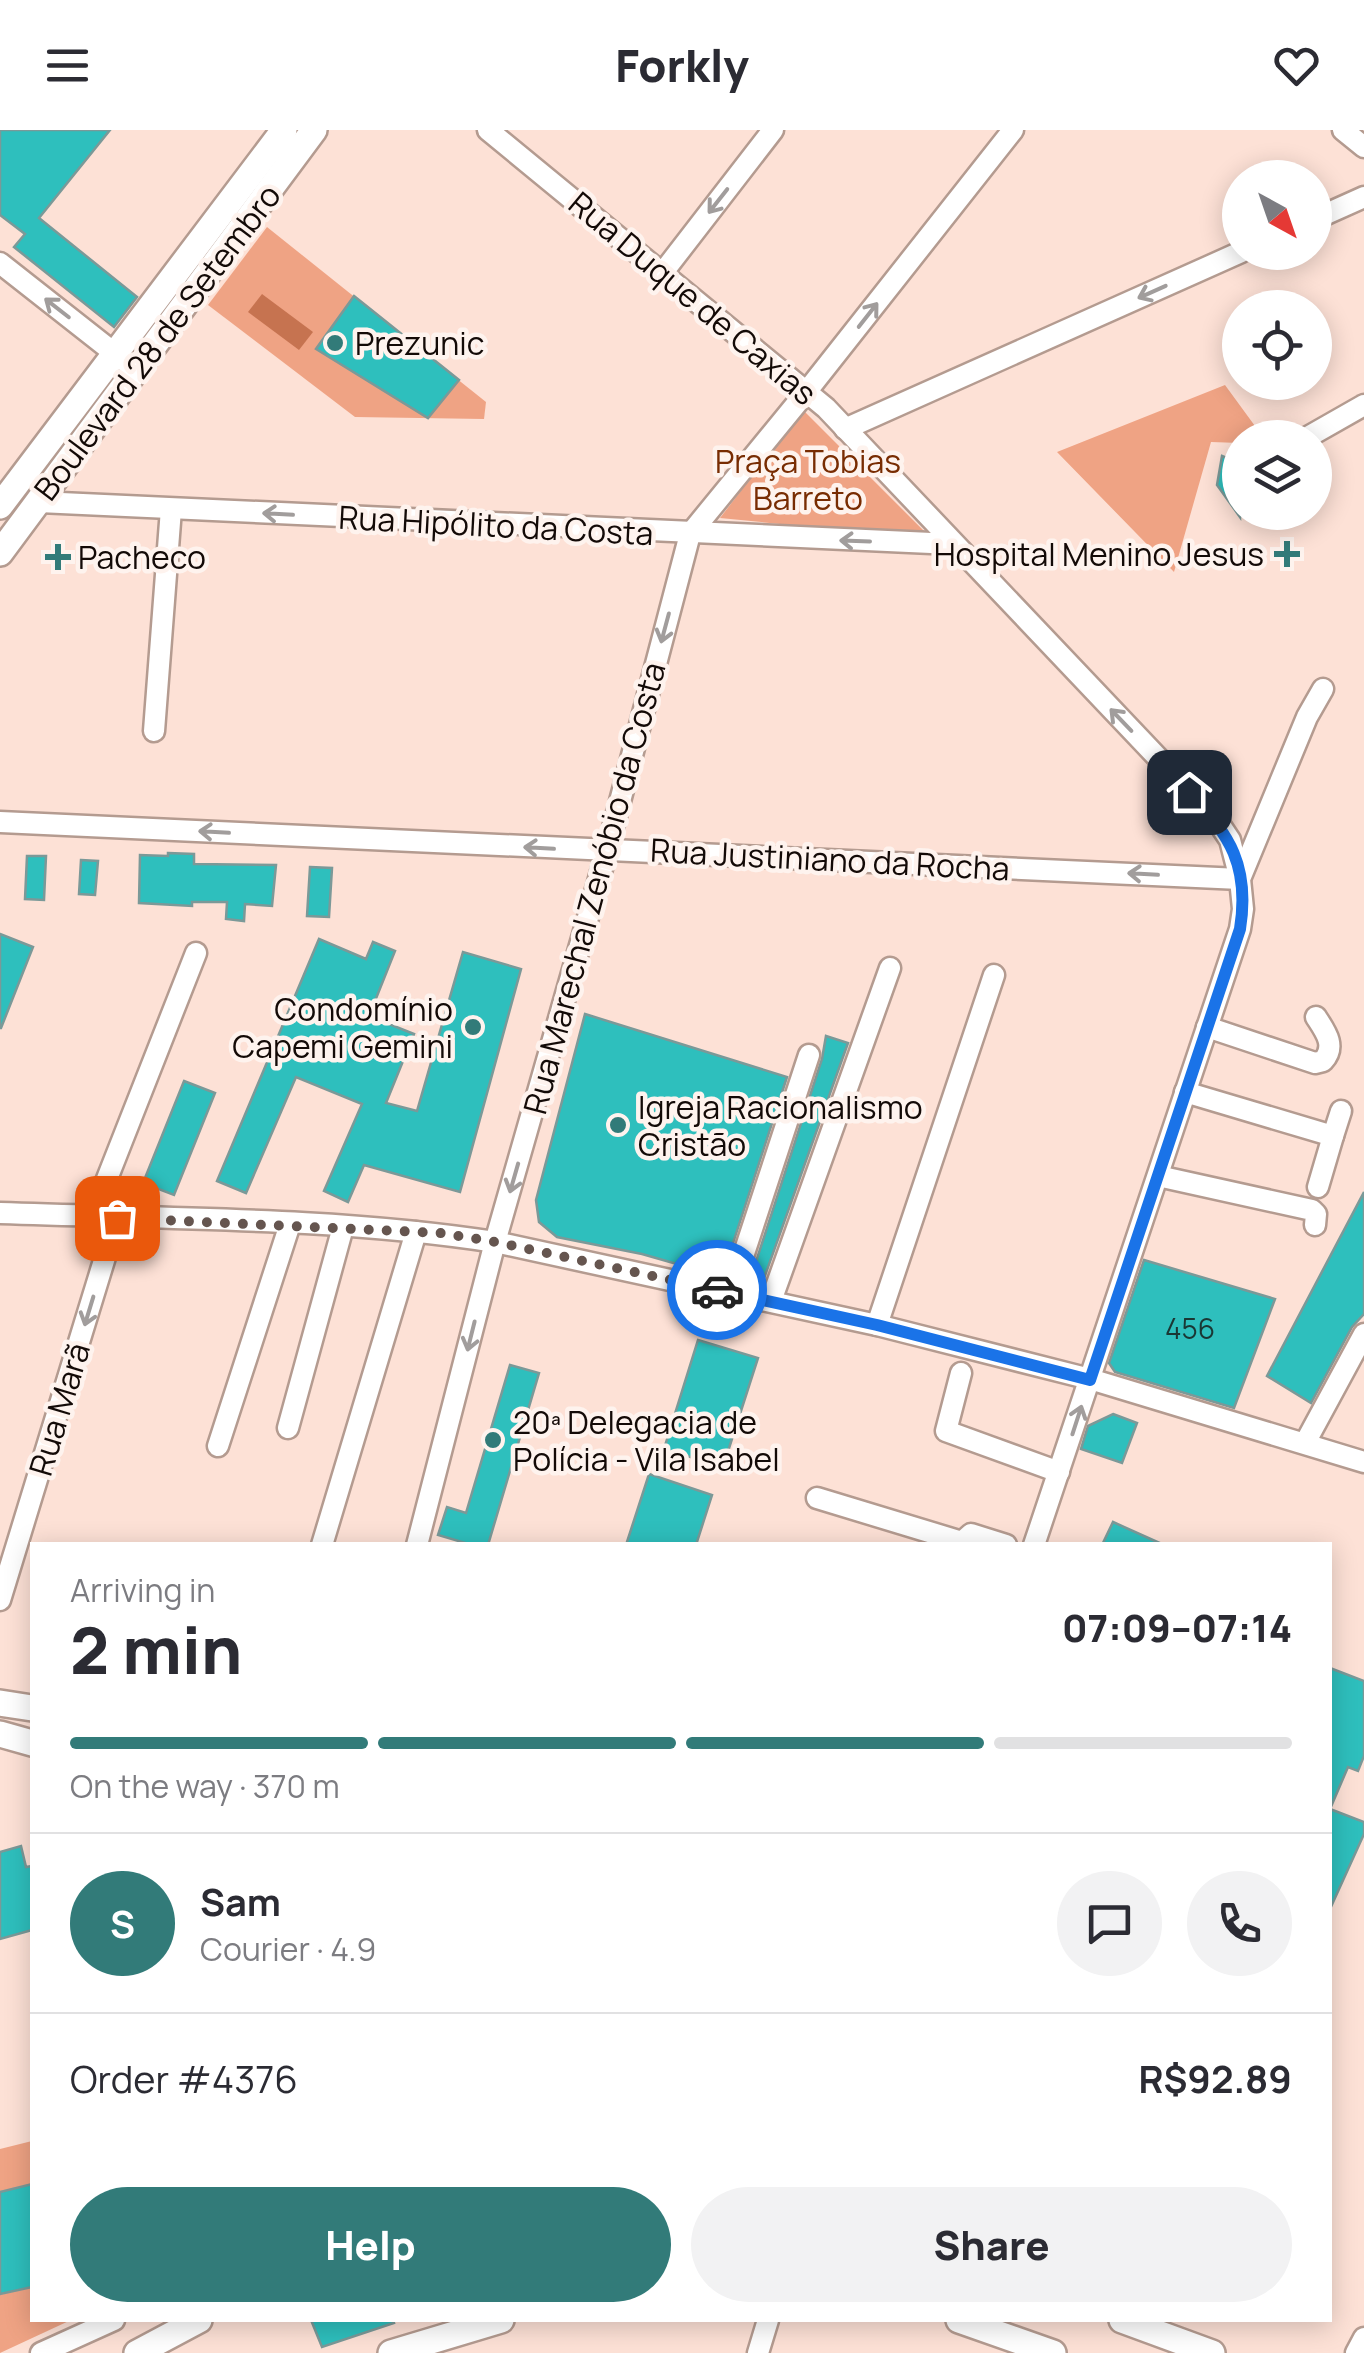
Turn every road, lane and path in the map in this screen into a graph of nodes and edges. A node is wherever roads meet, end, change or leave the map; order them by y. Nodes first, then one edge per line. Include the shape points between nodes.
1 (284, 130) edge
2 (314, 130) edge
3 (488, 130) edge
4 (772, 130) edge
5 (1013, 130) edge
6 (1343, 130) edge
7 (1364, 148) edge
8 (1364, 197) edge
9 (1332, 211) edge
10 (1222, 260) edge
11 (0, 262) edge
12 (664, 272) junction
13 (114, 353) junction
14 (136, 371) junction
15 (808, 391) junction
16 (1364, 405) edge
17 (1332, 423) edge
18 (845, 429) junction
19 (38, 502) junction
20 (0, 506) edge
21 (170, 509) junction
22 (690, 534) junction
23 (953, 544) junction
24 (0, 553) edge
25 (1323, 689) dead end
26 (154, 730) dead end
27 (0, 822) edge
28 (607, 851) junction
29 (1240, 879) junction
30 (196, 953) dead end
31 (890, 968) dead end
32 (994, 975) dead end
33 (1316, 1016) dead end
34 (1207, 1027) junction
35 (809, 1055) dead end
36 (1186, 1092) junction
37 (1341, 1111) dead end
38 (1333, 1136) junction
39 (1158, 1176) junction
40 (1318, 1187) dead end
41 (0, 1214) edge
42 (92, 1216) junction
43 (117, 1218) junction
44 (290, 1224) junction
45 (1315, 1225) dead end
46 (343, 1227) junction
47 (416, 1232) junction
48 (496, 1242) junction
49 (731, 1293) junction
50 (772, 1301) junction
51 (877, 1325) junction
52 (1364, 1334) edge
53 (961, 1372) dead end
54 (1090, 1380) junction
55 (288, 1428) dead end
56 (1304, 1444) junction
57 (218, 1446) dead end
58 (1364, 1462) edge
59 (1059, 1472) junction
60 (816, 1498) dead end
61 (323, 1542) edge
62 (418, 1542) edge
63 (962, 1542) edge
64 (962, 1542) edge
65 (996, 1542) edge
66 (1035, 1542) edge
67 (0, 1600) edge
68 (0, 1703) edge
69 (30, 1708) edge
70 (0, 1734) edge
71 (30, 1742) edge
72 (110, 2322) edge
73 (195, 2322) edge
74 (767, 2322) edge
75 (965, 2322) edge
76 (1127, 2322) edge
77 (466, 2326) edge
78 (1364, 2338) edge
79 (41, 2353) edge
80 (138, 2353) edge
81 (390, 2353) edge
82 (758, 2353) edge
83 (1053, 2353) edge
84 (1212, 2353) edge
85 (1356, 2353) edge

1 - 13 main road, Boulevard 28 de Setembro
2 - 14 main road, Boulevard 28 de Setembro
3 - 12 street, Rua Duque de Caxias
4 -> 12 street
15 -> 5 street
6 - 7 street
8 - 9 street
10 -> 18 street
13 -> 11 street
12 - 15 street, Rua Duque de Caxias
13 - 14 street
13 - 20 main road, Boulevard 28 de Setembro
14 - 19 main road, Boulevard 28 de Setembro
15 - 18 street, Rua Duque de Caxias
15 - 22 street
16 - 17 street
18 - 23 street, Rua Duque de Caxias
19 - 21 street, Rua Hipólito da Costa
19 - 24 main road, Boulevard 28 de Setembro
22 -> 21 street, Rua Hipólito da Costa
21 - 26 street
23 -> 22 street, Rua Hipólito da Costa
22 -> 28 street, Rua Marechal Zenóbio da Costa
29 -> 23 street, Rua Duque de Caxias via 1230,840 1216,819
25 - 29 street
28 -> 27 street, Rua Justiniano da Rocha
29 -> 28 street, Rua Justiniano da Rocha
28 -> 48 street, Rua Marechal Zenóbio da Costa
29 - 34 street via 1240,929
30 - 42 street
31 - 50 street
32 - 51 street
33 - 34 street via 1330,1048 1315,1064
34 - 36 street
35 - 49 street
36 - 38 street
36 - 39 street
37 - 38 street
38 - 40 street
39 - 45 street via 1312,1210
39 - 54 street
41 - 42 street
42 - 43 street
43 - 44 street
43 -> 67 street, Rua Marã
44 - 46 street
44 - 57 street
46 - 47 street
46 - 55 street
47 - 48 street
47 - 61 street
48 - 49 street
48 -> 62 street, Rua Marechal Zenóbio da Costa
49 - 50 street
50 - 51 street
51 - 54 street
52 - 56 street
53 - 59 street via 946,1431
54 - 56 street
59 -> 54 street
56 - 58 street
59 - 66 street
60 - 64 street
63 - 65 street via 971,1534
68 - 69 main road
70 - 71 main road
72 - 79 street
73 - 80 main road
74 - 82 street
75 - 83 main road
76 - 84 main road
77 - 81 main road
78 - 85 street

